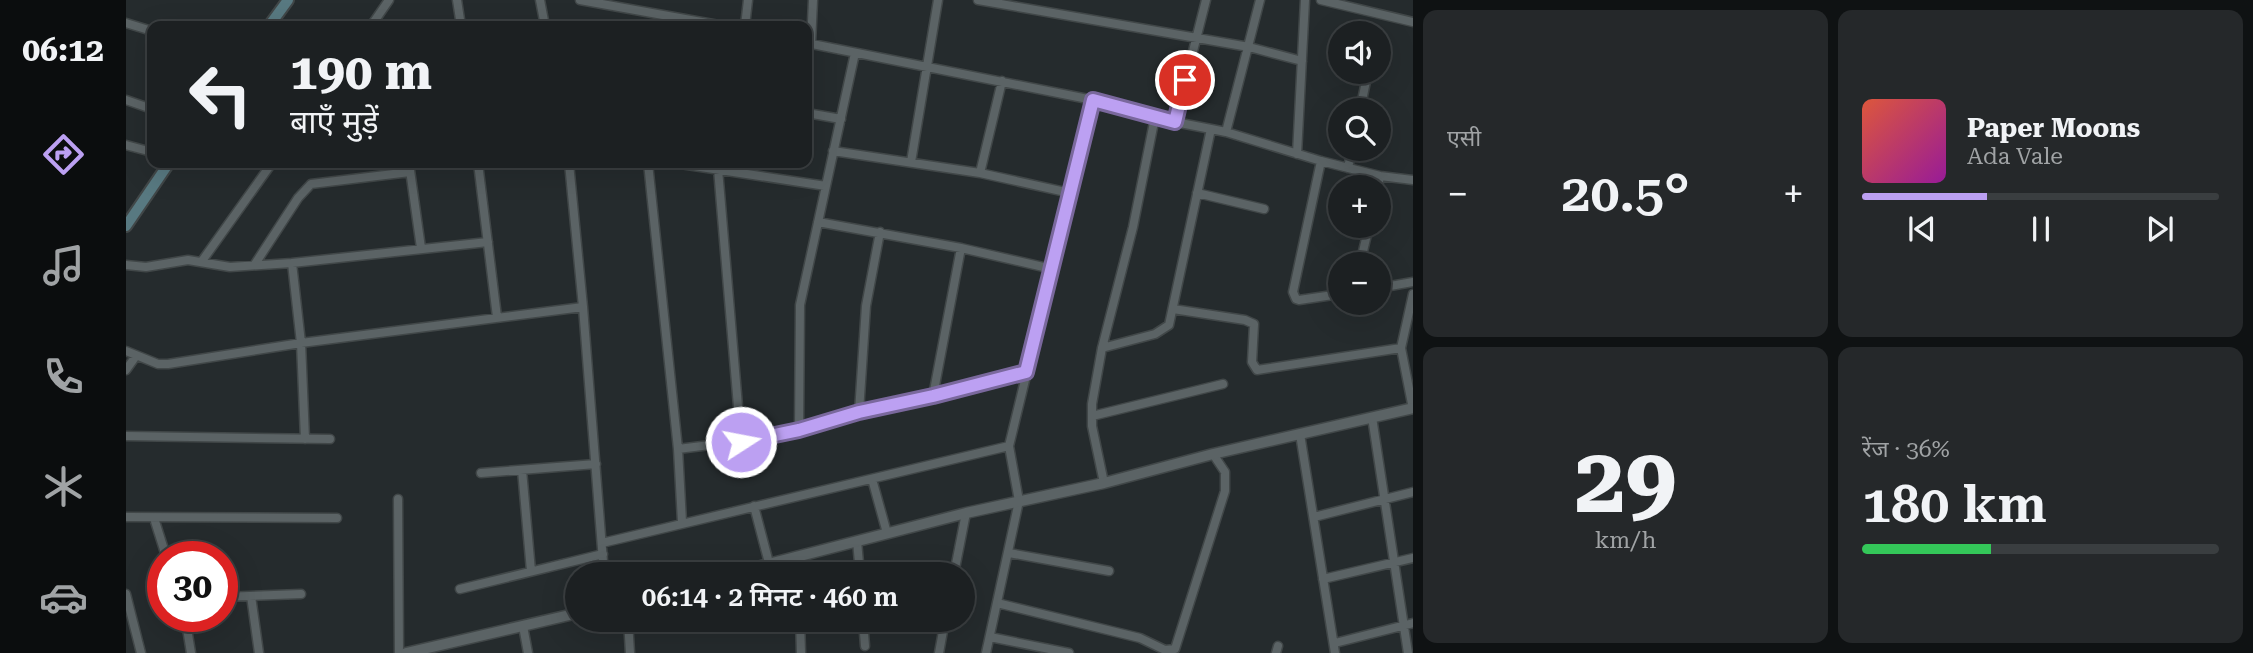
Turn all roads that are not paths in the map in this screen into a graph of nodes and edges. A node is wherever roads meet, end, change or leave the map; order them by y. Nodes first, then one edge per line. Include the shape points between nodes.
1 (288, 0) edge
2 (389, 0) edge
3 (457, 0) edge
4 (540, 0) edge
5 (580, 0) edge
6 (747, 0) edge
7 (813, 0) edge
8 (938, 0) edge
9 (978, 0) edge
10 (1206, 0) edge
11 (1260, 0) edge
12 (1305, 0) edge
13 (1321, 0) edge
14 (273, 21) edge
15 (374, 21) edge
16 (460, 21) edge
17 (544, 21) edge
18 (696, 21) edge
19 (746, 21) edge
20 (811, 21) edge
21 (1413, 22) edge
22 (126, 23) edge
23 (147, 29) edge
24 (1195, 38) junction
25 (812, 44) edge
26 (1249, 47) junction
27 (855, 53) junction
28 (1303, 61) junction
29 (927, 66) junction
30 (1002, 81) junction
31 (126, 100) edge
32 (1093, 100) junction
33 (147, 107) edge
34 (812, 114) edge
35 (1155, 117) junction
36 (841, 119) junction
37 (1175, 122) junction
38 (1211, 129) junction
39 (1226, 132) junction
40 (126, 145) edge
41 (147, 151) edge
42 (834, 151) junction
43 (1297, 154) junction
44 (1321, 161) junction
45 (1349, 161) edge
46 (911, 162) junction
47 (166, 168) edge
48 (268, 168) edge
49 (403, 168) edge
50 (409, 168) edge
51 (479, 168) edge
52 (569, 168) edge
53 (650, 168) edge
54 (711, 168) edge
55 (1348, 168) junction
56 (718, 169) junction
57 (980, 173) junction
58 (1376, 175) edge
59 (1391, 177) edge
60 (1413, 180) edge
61 (826, 186) junction
62 (1070, 193) junction
63 (1197, 193) junction
64 (1264, 209) dead end
65 (818, 222) junction
66 (126, 226) edge
67 (880, 232) junction
68 (488, 242) junction
69 (421, 248) junction
70 (961, 248) junction
71 (202, 261) junction
72 (292, 263) junction
73 (256, 264) junction
74 (126, 265) edge
75 (1052, 269) junction
76 (1413, 282) edge
77 (1391, 286) edge
78 (1413, 294) edge
79 (1328, 296) edge
80 (583, 307) junction
81 (1172, 309) junction
82 (497, 317) junction
83 (301, 343) junction
84 (1102, 348) junction
85 (1401, 348) junction
86 (126, 351) edge
87 (136, 356) junction
88 (126, 370) edge
89 (1026, 372) junction
90 (1223, 384) dead end
91 (933, 396) junction
92 (1413, 409) edge
93 (859, 412) junction
94 (1092, 416) junction
95 (1373, 418) junction
96 (799, 430) junction
97 (1300, 434) junction
98 (126, 436) edge
99 (305, 439) junction
100 (330, 439) dead end
101 (741, 442) junction
102 (1009, 446) junction
103 (678, 449) junction
104 (1213, 454) junction
105 (596, 464) junction
106 (522, 470) junction
107 (481, 473) dead end
108 (872, 479) junction
109 (1104, 483) junction
110 (1413, 492) edge
111 (398, 499) dead end
112 (1385, 499) junction
113 (1019, 501) junction
114 (754, 506) junction
115 (966, 513) junction
116 (126, 517) edge
117 (1314, 517) junction
118 (153, 518) junction
119 (337, 518) dead end
120 (682, 522) junction
121 (887, 533) junction
122 (161, 541) edge
123 (857, 541) junction
124 (602, 543) junction
125 (603, 554) junction
126 (1009, 554) junction
127 (797, 556) junction
128 (1413, 558) edge
129 (603, 562) edge
130 (769, 562) edge
131 (773, 562) edge
132 (797, 562) edge
133 (859, 562) edge
134 (956, 562) edge
135 (1396, 562) junction
136 (531, 571) junction
137 (1109, 571) dead end
138 (1323, 579) junction
139 (460, 589) dead end
140 (126, 594) edge
141 (301, 594) dead end
142 (238, 596) edge
143 (251, 596) junction
144 (997, 603) junction
145 (565, 616) edge
146 (1408, 624) edge
147 (523, 626) junction
148 (188, 632) edge
149 (629, 632) edge
150 (800, 632) edge
151 (864, 632) edge
152 (943, 632) edge
153 (990, 637) junction
154 (865, 646) dead end
155 (1335, 648) edge
156 (141, 653) edge
157 (191, 653) edge
158 (259, 653) edge
159 (399, 653) edge
160 (406, 653) edge
161 (528, 653) edge
162 (630, 653) edge
163 (801, 653) edge
164 (939, 653) edge
165 (986, 653) edge
166 (1069, 653) edge
167 (1408, 653) edge

1 - 14 main road
2 - 15 street
3 - 16 street
4 - 17 street
5 - 18 street
6 - 19 street
7 - 20 street
8 - 29 street
9 - 24 street
10 - 24 street
11 - 26 street
12 - 28 street
13 - 21 street
22 - 23 street
24 - 26 street
24 - 37 street
25 - 27 street
26 - 28 street
26 - 39 street
27 - 29 street
27 - 36 street
28 - 43 street
29 - 30 street
29 - 46 street
30 - 32 street
30 - 57 street
31 - 33 street
32 - 35 street
32 - 62 street
34 - 36 street
35 - 37 street
35 - 84 street
36 - 42 street
37 - 38 street
38 - 39 street
38 - 63 street
39 - 43 street
40 - 41 street
42 - 46 street
42 - 61 street
43 - 44 street
44 - 55 street
44 - 79 street via 1293,292 1299,300
45 - 55 street
46 - 57 street
47 - 66 main road
48 - 71 street
49 - 73 street via 311,184
50 - 69 street
51 - 68 street
52 - 80 street
53 - 103 street
54 - 56 street
55 - 58 street
56 - 61 street
56 - 101 street
57 - 62 street
59 - 60 street
61 - 65 street
62 - 75 street
63 - 64 street
63 - 81 street
65 - 67 street
65 - 96 street via 800,305
67 - 70 street
67 - 93 street via 866,306
68 - 69 street
68 - 82 street
69 - 72 street
70 - 75 street
70 - 91 street
71 - 73 street via 230,267
71 - 74 street
72 - 73 street
72 - 83 street
75 - 89 street
76 - 77 street
78 - 85 street
80 - 82 street
80 - 105 street
81 - 84 street via 1163,331
81 - 85 street via 1254,324 1252,362 1257,370
82 - 83 street
83 - 87 street via 168,364
83 - 99 street
84 - 94 street
85 - 92 street
86 - 87 street
87 - 88 street
89 - 91 street
89 - 102 street
90 - 94 street
91 - 93 street
92 - 95 street
93 - 96 street
94 - 109 street
95 - 97 street
95 - 112 street
96 - 101 street
97 - 104 street
97 - 117 street
98 - 99 street
99 - 100 street
101 - 103 street
102 - 108 street
102 - 113 street
103 - 120 street
104 - 109 street
104 - 144 street via 1225,472 1225,491 1175,649
105 - 106 street
105 - 124 street
106 - 107 street
106 - 136 street
108 - 114 street
108 - 121 street
109 - 113 street
110 - 112 street
111 - 159 street
112 - 117 street
112 - 135 street
113 - 115 street
113 - 126 street
114 - 120 street
114 - 130 street
115 - 121 street
115 - 134 street
116 - 118 street
117 - 138 street
118 - 119 street
118 - 122 street
120 - 124 street
121 - 123 street
123 - 127 street
123 - 133 street
124 - 125 street
125 - 129 street
125 - 136 street
126 - 137 street
126 - 144 street
127 - 131 street
127 - 132 street
128 - 135 street
135 - 138 street
135 - 146 street
136 - 139 street
138 - 155 street
140 - 156 street
141 - 143 street
142 - 143 street
143 - 158 street
144 - 153 street
145 - 147 street
146 - 155 street
146 - 167 street
147 - 160 street
147 - 161 street
148 - 157 street
149 - 162 street
150 - 163 street
151 - 154 street
152 - 164 street
153 - 165 street
153 - 166 street

